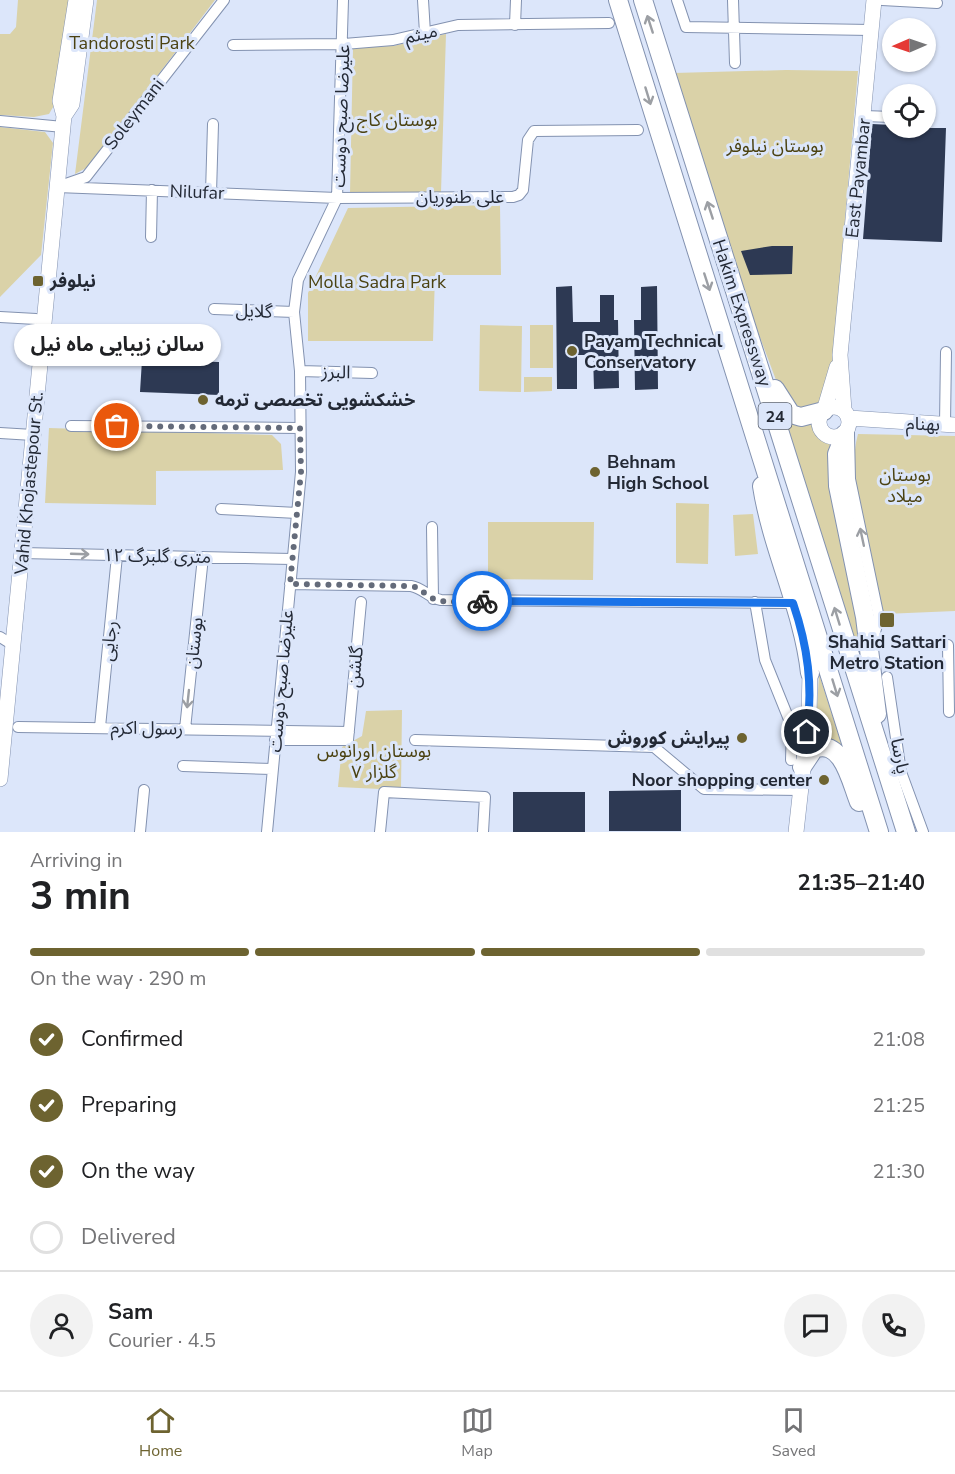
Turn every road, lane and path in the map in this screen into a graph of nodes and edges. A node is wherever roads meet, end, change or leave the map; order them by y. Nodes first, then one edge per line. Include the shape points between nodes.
1 (76, 0) edge
2 (87, 0) edge
3 (224, 0) edge
4 (343, 0) edge
5 (423, 0) edge
6 (516, 0) edge
7 (618, 0) edge
8 (643, 0) edge
9 (677, 0) edge
10 (733, 0) edge
11 (874, 0) edge
12 (882, 0) edge
13 (937, 3) dead end
14 (609, 23) dead end
15 (515, 25) junction
16 (734, 27) junction
17 (871, 30) junction
18 (425, 33) junction
19 (344, 44) junction
20 (233, 45) dead end
21 (735, 63) dead end
22 (864, 116) junction
23 (882, 117) edge
24 (0, 121) edge
25 (63, 121) junction
26 (213, 124) dead end
27 (638, 130) dead end
28 (57, 187) junction
29 (152, 190) junction
30 (211, 193) junction
31 (338, 198) junction
32 (151, 237) dead end
33 (214, 309) dead end
34 (294, 312) junction
35 (0, 317) edge
36 (36, 319) dead end
37 (754, 350) junction
38 (946, 352) dead end
39 (840, 355) junction
40 (300, 370) junction
41 (372, 373) dead end
42 (824, 411) junction
43 (751, 422) junction
44 (847, 422) junction
45 (950, 424) edge
46 (70, 426) dead end
47 (300, 428) junction
48 (0, 433) edge
49 (33, 435) junction
50 (221, 509) dead end
51 (297, 513) junction
52 (432, 527) dead end
53 (22, 553) junction
54 (117, 555) junction
55 (202, 557) junction
56 (292, 559) junction
57 (290, 584) junction
58 (433, 598) junction
59 (361, 602) dead end
60 (755, 602) junction
61 (793, 603) junction
62 (6, 641) edge
63 (948, 645) dead end
64 (810, 673) joint
65 (887, 677) dead end
66 (952, 677) edge
67 (949, 712) dead end
68 (18, 727) dead end
69 (100, 727) junction
70 (185, 729) junction
71 (349, 732) joint
72 (276, 736) junction
73 (415, 740) dead end
74 (797, 763) junction
75 (183, 766) dead end
76 (885, 766) junction
77 (273, 769) junction
78 (0, 779) edge
79 (800, 789) junction
80 (144, 790) dead end
81 (140, 832) edge
82 (267, 832) edge
83 (381, 832) edge
84 (483, 832) edge
85 (795, 832) edge
86 (871, 832) edge
87 (879, 832) edge
88 (906, 832) edge
89 (923, 832) edge

1 - 25 main road, Vahid Khojastepour St. via 60,101
2 - 25 main road, Vahid Khojastepour St. via 72,104
3 - 28 street, Soleymani via 86,177
4 - 19 street, علیرضا صبح دوست
5 - 18 street
6 - 15 street
7 -> 43 highway, Hakim Expressway / 24
37 -> 8 highway, Hakim Expressway / 24
9 - 16 street via 686,27
10 - 16 street
11 - 17 main road, East Payambar
12 - 13 street
14 - 15 street, میثم
15 - 18 street, میثم via 458,25
16 - 17 street
16 - 21 street
17 - 22 main road, East Payambar
18 - 19 street, میثم
19 - 20 street, میثم
19 - 31 street, علیرضا صبح دوست
22 - 23 street
22 - 39 main road, East Payambar
24 - 25 street
25 - 28 main road, Vahid Khojastepour St.
26 - 30 street
27 - 31 street, علی طنوریان via 534,131 528,140 523,190 513,197
28 - 29 street, Nilufar
28 - 49 main road, Vahid Khojastepour St.
29 - 30 street, Nilufar
29 - 32 street
30 - 31 street, Nilufar
31 - 34 street, علیرضا صبح دوست via 298,280
33 - 34 street, گلایل
34 - 40 street, علیرضا صبح دوست
35 - 36 street
37 - 42 highway via 791,414 801,417
76 -> 37 highway, Hakim Expressway / 24
38 - 45 street
39 - 42 main road, East Payambar
39 - 44 main road, East Payambar
40 - 41 street, البرز
40 - 47 street, علیرضا صبح دوست
42 - 44 main road via 834,407
42 - 44 main road via 818,423 821,431 832,438
43 - 61 highway via 766,514
43 -> 87 highway, Hakim Expressway / 24
44 - 45 main road, بهنام
76 -> 44 highway via 865,617 837,478 837,454
46 - 47 street
47 - 51 street, علیرضا صبح دوست
48 - 49 street
49 - 53 main road, Vahid Khojastepour St.
50 - 51 street
51 - 56 street, علیرضا صبح دوست
52 - 58 street
53 -> 54 street, ۱۲ متری گلبرگ
53 - 62 main road, Vahid Khojastepour St.
54 - 55 street, ۱۲ متری گلبرگ
54 - 69 street, رجایی
55 - 56 street, ۱۲ متری گلبرگ
55 -> 70 street, بوستان
56 - 57 street, علیرضا صبح دوست
57 - 58 street via 411,586 421,588
57 - 72 street, علیرضا صبح دوست
58 - 60 street
59 - 71 street, گلشن
60 - 61 street
60 - 74 street via 765,660 792,727
61 - 64 highway
62 - 78 main road, Vahid Khojastepour St.
63 - 66 street
64 - 74 main road via 809,715
65 - 89 street, پارسا via 901,772
66 - 67 street
68 - 69 street, رسول اکرم
69 - 70 street, رسول اکرم
70 - 72 street, رسول اکرم
71 - 72 street, رسول اکرم
72 - 77 street, علیرضا صبح دوست
73 - 79 street via 654,747 704,789
74 - 79 main road
74 - 86 highway via 814,749 827,748 842,758
75 - 77 street
76 - 88 highway, Hakim Expressway / 24
77 - 82 street, علیرضا صبح دوست
79 - 85 main road
80 - 81 street
83 - 84 street via 384,792 485,797

